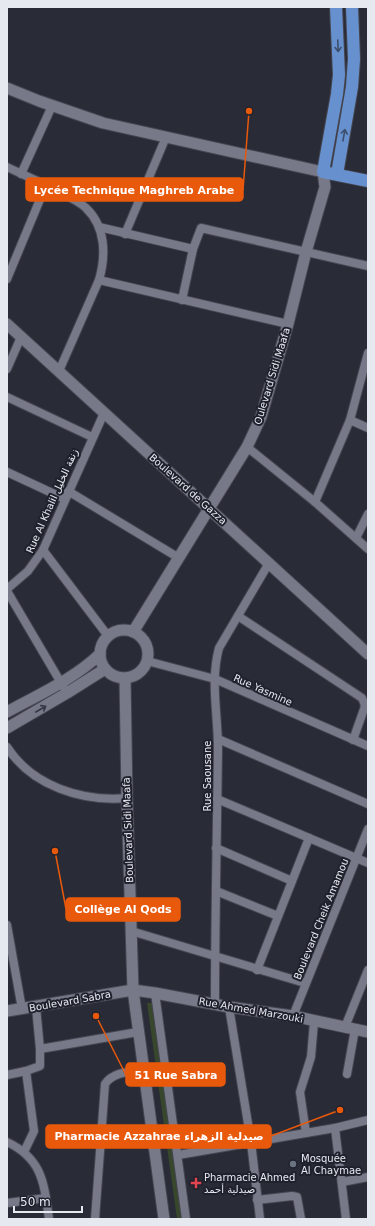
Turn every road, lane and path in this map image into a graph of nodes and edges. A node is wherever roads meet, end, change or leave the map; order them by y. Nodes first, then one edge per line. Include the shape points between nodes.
1 (336, 7) edge
2 (352, 7) edge
3 (7, 88) edge
4 (52, 106) junction
5 (166, 137) junction
6 (7, 167) edge
7 (322, 172) junction
8 (21, 174) junction
9 (337, 174) junction
10 (368, 181) edge
11 (46, 185) junction
12 (325, 187) junction
13 (99, 227) junction
14 (125, 234) junction
15 (193, 249) junction
16 (306, 252) junction
17 (368, 266) edge
18 (7, 279) edge
19 (99, 280) junction
20 (182, 300) junction
21 (7, 324) edge
22 (288, 324) junction
23 (21, 338) junction
24 (368, 353) edge
25 (7, 369) edge
26 (59, 371) junction
27 (7, 397) edge
28 (104, 412) junction
29 (350, 420) junction
30 (368, 428) edge
31 (92, 437) junction
32 (247, 447) junction
33 (7, 472) edge
34 (66, 495) junction
35 (315, 502) junction
36 (209, 508) junction
37 (368, 514) edge
38 (356, 538) junction
39 (368, 549) edge
40 (43, 550) junction
41 (179, 558) junction
42 (269, 563) junction
43 (7, 590) edge
44 (238, 616) junction
45 (133, 632) junction
46 (108, 636) junction
47 (100, 654) junction
48 (368, 654) edge
49 (147, 661) junction
50 (105, 669) junction
51 (125, 678) junction
52 (215, 680) junction
53 (61, 682) junction
54 (67, 693) junction
55 (7, 712) edge
56 (8, 725) edge
57 (218, 739) junction
58 (353, 740) junction
59 (368, 746) edge
60 (7, 747) edge
61 (127, 798) junction
62 (217, 798) junction
63 (368, 804) edge
64 (368, 829) edge
65 (309, 838) junction
66 (216, 848) junction
67 (357, 858) junction
68 (368, 863) edge
69 (292, 880) junction
70 (216, 891) junction
71 (278, 916) junction
72 (7, 925) edge
73 (131, 931) junction
74 (9, 947) edge
75 (215, 957) junction
76 (257, 970) junction
77 (368, 970) edge
78 (305, 983) junction
79 (133, 990) junction
80 (155, 993) junction
81 (215, 1004) junction
82 (36, 1007) junction
83 (229, 1007) junction
84 (22, 1009) junction
85 (7, 1011) edge
86 (292, 1016) junction
87 (314, 1022) junction
88 (350, 1028) junction
89 (138, 1032) junction
90 (368, 1032) edge
91 (40, 1049) junction
92 (143, 1070) junction
93 (26, 1071) junction
94 (347, 1074) dead end
95 (7, 1075) edge
96 (368, 1120) edge
97 (334, 1128) junction
98 (306, 1132) junction
99 (7, 1142) edge
100 (251, 1142) junction
101 (24, 1152) junction
102 (178, 1155) junction
103 (368, 1178) edge
104 (342, 1182) junction
105 (46, 1198) junction
106 (257, 1200) junction
107 (7, 1203) edge
108 (49, 1219) edge
109 (95, 1219) edge
110 (164, 1219) edge
111 (186, 1219) edge
112 (260, 1219) edge
113 (301, 1219) edge
114 (346, 1219) edge

1 -> 7 main road via 338,81
9 -> 2 main road via 352,87
3 - 4 street
4 - 5 street via 103,123
4 - 8 street
5 - 7 street
5 - 14 street
6 - 8 street
7 - 9 main road
7 - 12 street
8 - 11 street
9 - 10 main road
9 - 12 street
11 - 13 street via 79,202 94,217
11 - 18 street
12 - 16 street, Oulevard Sidi Maafa
13 - 14 street
13 - 19 street via 104,251
14 - 15 street
15 - 16 street via 201,228
15 - 20 street
16 - 17 street
16 - 22 street, Oulevard Sidi Maafa
19 - 20 street
19 - 26 street
20 - 22 street
21 - 23 street, Boulevard de Gazza
22 - 32 street, Oulevard Sidi Maafa via 260,417
23 - 25 street
23 - 26 street, Boulevard de Gazza
24 - 29 street
26 - 28 street, Boulevard de Gazza
27 - 31 street
28 - 31 street, Rue Al Khalil زنقة الخليل
28 - 36 street, Boulevard de Gazza
29 - 30 street
29 - 35 street
31 - 34 street, Rue Al Khalil زنقة الخليل
32 - 35 street
32 - 36 street, Oulevard Sidi Maafa
33 - 34 street
34 - 40 street, Rue Al Khalil زنقة الخليل
34 - 41 street
35 - 38 street
36 - 41 street, Oulevard Sidi Maafa
36 - 42 street, Boulevard de Gazza
37 - 38 street
38 - 39 street
40 - 43 street, Rue Al Khalil زنقة الخليل via 28,571
40 - 46 street
41 - 45 street, Oulevard Sidi Maafa
42 - 44 street, Rue Saousane
42 - 48 street, Boulevard de Gazza
43 - 53 street
44 - 52 street, Rue Saousane via 219,648
44 - 58 street via 362,698 365,705
45 - 46 street via 120,630
45 - 49 street via 146,644
46 - 47 street via 103,642
47 - 50 street
47 - 53 street via 89,665
49 - 51 street via 140,672
49 - 52 street, Rue Yasmine
50 - 51 street
50 - 54 street
51 - 61 street, Boulevard Sidi Maafa
52 - 57 street, Rue Saousane
52 - 58 street, Rue Yasmine
53 - 54 street
53 - 55 street
56 -> 54 street
57 - 62 street, Rue Saousane
57 - 63 street
58 - 59 street, Rue Yasmine
60 - 61 street via 20,764 57,788 82,796
61 - 73 street, Boulevard Sidi Maafa
62 - 65 street
62 - 66 street, Rue Saousane
64 - 67 street, Boulevard Cheik Amamou
65 - 67 street
65 - 69 street
66 - 69 street
66 - 70 street, Rue Saousane
67 - 68 street
67 - 78 street, Boulevard Cheik Amamou
69 - 71 street
70 - 71 street
70 - 75 street, Rue Saousane
71 - 76 street
72 - 74 street
73 - 75 street
73 - 79 street, Boulevard Sidi Maafa
74 - 84 street
75 - 76 street
75 - 81 street, Rue Saousane
76 - 78 street
77 - 88 street
78 - 86 street, Boulevard Cheik Amamou
79 - 80 street, Rue Ahmed Marzouki
79 - 82 street, Boulevard Sabra
79 - 89 street, Boulevard Sidi Maafa
80 - 81 street, Rue Ahmed Marzouki
80 - 102 street
81 - 83 street, Rue Ahmed Marzouki
82 - 84 street, Boulevard Sabra
82 - 91 street
83 - 86 street, Rue Ahmed Marzouki
83 - 100 street
84 - 85 street, Boulevard Sabra
86 - 87 street, Rue Ahmed Marzouki
87 - 88 street, Rue Ahmed Marzouki
87 - 98 street via 311,1057 300,1088
88 - 90 street, Rue Ahmed Marzouki
88 - 94 street
89 - 91 street
89 - 92 street, Boulevard Sidi Maafa
91 - 93 street via 40,1066
92 - 109 street via 116,1075 109,1078 105,1084
92 - 110 street, Boulevard Sidi Maafa
93 - 95 street
93 - 101 street via 34,1131
96 - 97 street
97 - 98 street
97 - 104 street
98 - 100 street
99 - 101 street
100 - 102 street
100 - 106 street
101 - 105 street via 39,1170
102 - 111 street
103 - 104 street
104 - 114 street
105 - 107 street
105 - 108 street
106 - 112 street
106 - 113 street via 297,1197

